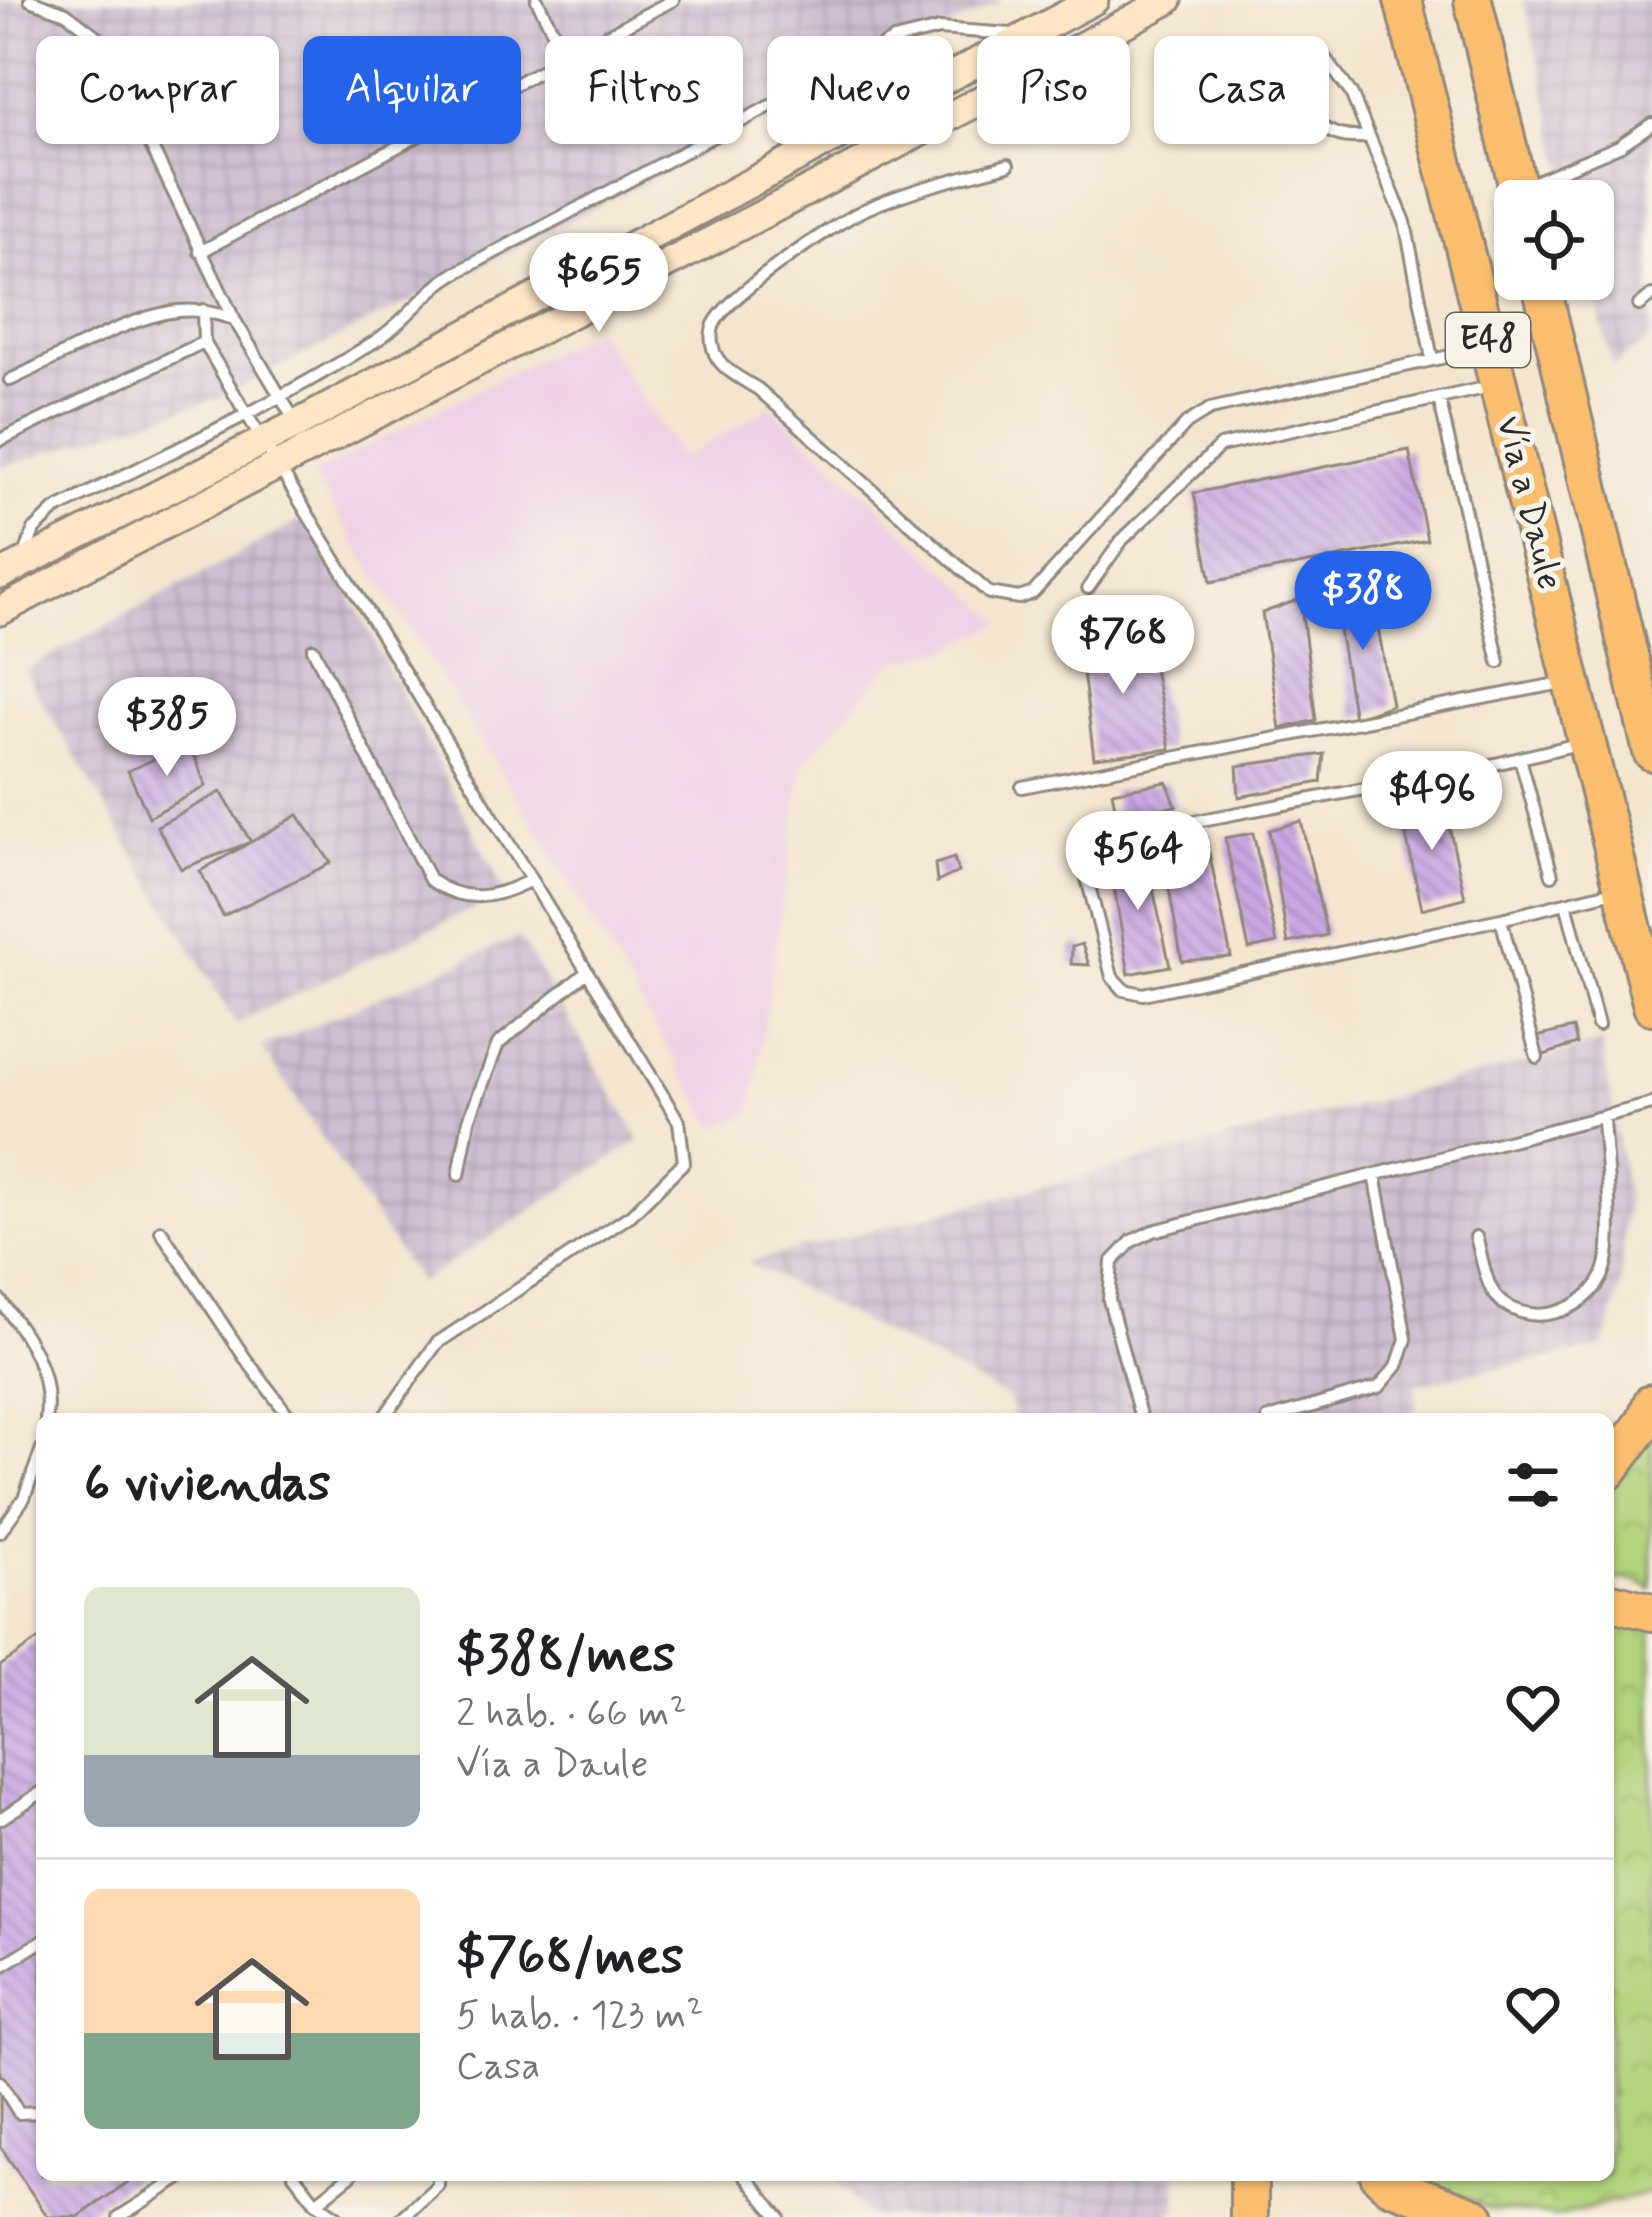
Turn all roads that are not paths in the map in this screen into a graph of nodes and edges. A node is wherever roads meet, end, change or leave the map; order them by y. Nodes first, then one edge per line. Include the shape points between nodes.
1 (30, 0) edge
2 (537, 0) edge
3 (674, 0) edge
4 (1094, 0) edge
5 (1168, 0) edge
6 (1402, 0) edge
7 (1473, 0) edge
8 (51, 3) edge
9 (1028, 35) junction
10 (555, 36) edge
11 (606, 36) edge
12 (545, 68) edge
13 (953, 75) edge
14 (1652, 124) edge
15 (1368, 136) junction
16 (822, 144) edge
17 (846, 144) edge
18 (1009, 165) dead end
19 (858, 167) junction
20 (1516, 180) edge
21 (1550, 180) edge
22 (200, 252) junction
23 (1652, 295) edge
24 (1545, 300) edge
25 (1639, 305) dead end
26 (203, 310) junction
27 (234, 319) junction
28 (204, 342) junction
29 (1490, 347) junction
30 (1432, 358) junction
31 (10, 380) dead end
32 (1499, 386) junction
33 (280, 395) junction
34 (1439, 398) junction
35 (245, 412) junction
36 (297, 424) junction
37 (0, 440) edge
38 (270, 452) junction
39 (11, 570) edge
40 (1088, 588) dead end
41 (0, 611) edge
42 (313, 649) dead end
43 (1499, 662) dead end
44 (1570, 681) junction
45 (1586, 742) junction
46 (1652, 752) edge
47 (1520, 758) junction
48 (1022, 787) dead end
49 (1552, 875) dead end
50 (531, 880) junction
51 (1622, 890) junction
52 (1566, 903) junction
53 (1501, 919) junction
54 (587, 972) junction
55 (1652, 1006) edge
56 (1598, 1025) dead end
57 (1537, 1057) dead end
58 (1652, 1104) edge
59 (1603, 1119) junction
60 (459, 1175) dead end
61 (1375, 1175) junction
62 (161, 1231) dead end
63 (1476, 1237) dead end
64 (0, 1300) edge
65 (1652, 1403) edge
66 (47, 1413) edge
67 (286, 1413) edge
68 (387, 1413) edge
69 (1139, 1413) edge
70 (1289, 1413) edge
71 (1614, 1463) edge
72 (36, 1464) edge
73 (0, 1532) edge
74 (1614, 1602) edge
75 (1652, 1612) edge
76 (36, 1796) edge
77 (0, 1820) edge
78 (36, 1945) edge
79 (0, 1967) edge
80 (0, 2082) edge
81 (36, 2112) edge
82 (176, 2181) edge
83 (299, 2181) edge
84 (344, 2181) edge
85 (438, 2181) edge
86 (749, 2181) edge
87 (1249, 2181) edge
88 (1386, 2181) edge
89 (316, 2203) junction
90 (119, 2217) edge
91 (338, 2217) edge
92 (403, 2217) edge
93 (779, 2217) edge
94 (1249, 2217) edge
95 (1476, 2217) edge

1 - 8 lane
2 - 10 lane
3 - 11 lane
4 - 9 street
5 - 19 street
6 - 29 highway, Vía a Daule / E48
7 - 20 highway
8 - 22 lane via 100,39
9 - 13 street
9 - 33 lane via 939,29 895,40 454,274 382,338
12 - 22 lane
14 - 21 lane
15 - 15 lane via 1346,137 1306,115 1283,74 1286,60 1325,58
15 - 30 lane via 1405,222
16 - 36 street
17 - 19 street
18 - 30 lane via 870,207 822,232 727,307 711,338 728,370 989,592 1033,593 1187,423 1210,409
19 - 38 street
22 - 27 lane
23 - 25 lane
24 - 46 highway, Vía a Daule / E48
26 - 27 lane
26 - 28 lane
26 - 31 lane via 139,321
27 - 33 lane
28 - 35 lane
28 - 37 lane
29 - 30 lane
29 - 32 highway, Vía a Daule / E48
32 - 34 lane
32 - 44 highway, Vía a Daule / E48
33 - 35 lane
33 - 36 lane
34 - 40 lane via 1220,446 1122,540
34 - 43 lane
35 - 38 lane
35 - 39 lane via 55,510
36 - 38 street
38 - 39 street
38 - 41 street
38 - 50 lane
42 - 50 lane via 430,880 451,895 478,899
44 - 45 highway, Vía a Daule / E48
44 - 48 lane
45 - 47 lane
45 - 51 highway, Vía a Daule / E48
47 - 49 lane
47 - 53 lane via 1087,842 1084,866 1112,977 1143,994
50 - 54 lane
51 - 52 lane
51 - 55 highway, Vía a Daule / E48
52 - 53 lane
52 - 56 lane
53 - 57 lane
54 - 60 lane via 498,1044 469,1120
54 - 68 lane via 679,1122 684,1162 631,1215 436,1343
58 - 59 lane
59 - 61 lane
59 - 63 lane via 1604,1273 1575,1306 1538,1316 1510,1310 1492,1290
61 - 69 lane via 1132,1241 1112,1262 1109,1300
61 - 70 lane via 1406,1340 1397,1366 1379,1387
62 - 67 lane
64 - 66 lane via 38,1352
65 - 71 highway
72 - 73 lane
74 - 75 highway
76 - 77 lane
78 - 79 lane
80 - 81 lane via 20,2113
82 - 90 lane
83 - 89 lane
84 - 89 lane
85 - 92 lane
86 - 93 lane
87 - 94 highway
88 - 95 highway
89 - 91 lane

